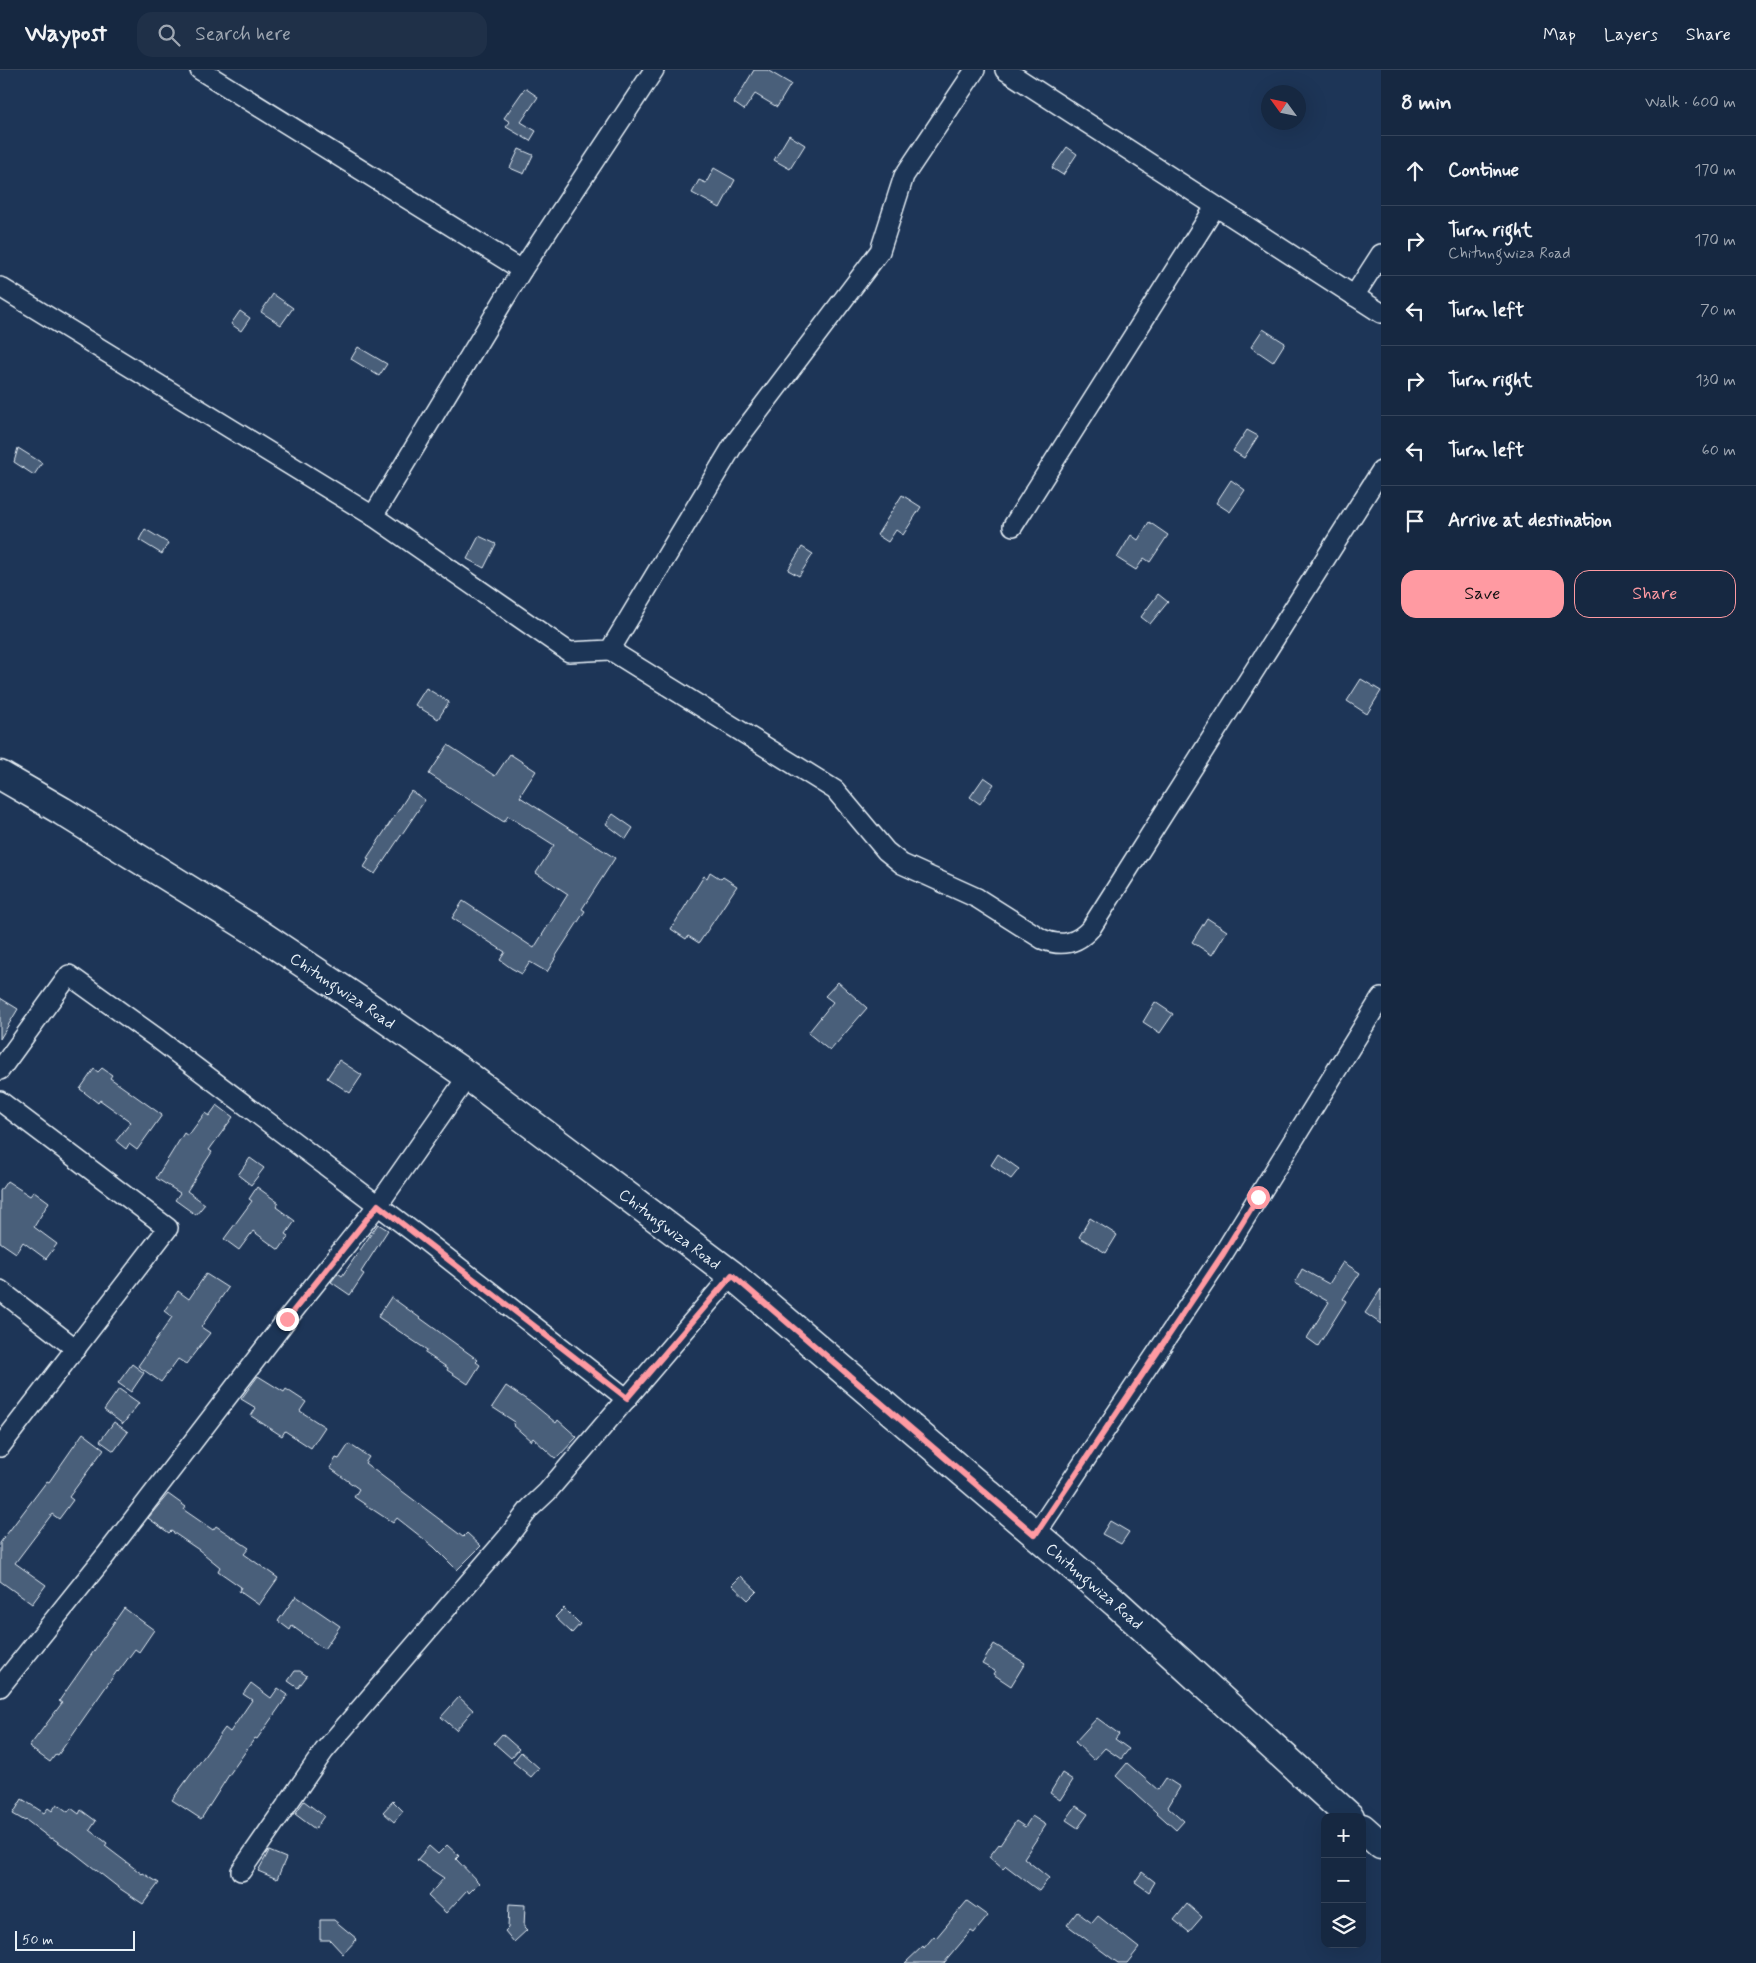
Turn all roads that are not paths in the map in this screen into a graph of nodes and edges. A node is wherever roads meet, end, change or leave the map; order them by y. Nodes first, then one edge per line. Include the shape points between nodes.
1 (200, 70) edge
2 (654, 70) edge
3 (975, 70) edge
4 (1005, 70) edge
5 (1215, 207) junction
6 (1381, 254) edge
7 (522, 270) junction
8 (0, 287) edge
9 (1354, 296) junction
10 (1381, 313) edge
11 (1381, 471) edge
12 (373, 516) junction
13 (1013, 526) dead end
14 (610, 650) junction
15 (0, 775) edge
16 (1381, 998) edge
17 (0, 1070) edge
18 (468, 1076) junction
19 (0, 1101) edge
20 (378, 1205) junction
21 (732, 1275) junction
22 (0, 1290) edge
23 (76, 1349) junction
24 (627, 1398) junction
25 (0, 1447) edge
26 (1035, 1535) junction
27 (6, 1666) edge
28 (0, 1687) edge
29 (1346, 1813) edge
30 (1366, 1832) edge
31 (1381, 1845) edge
32 (242, 1871) dead end

1 - 7 street
2 - 7 street
3 - 14 street via 904,176 880,251 734,444
4 - 5 street
5 - 9 street
5 - 13 street
6 - 9 street
7 - 12 street
8 - 12 street
9 - 10 street
11 - 14 street via 1091,928 1074,942 1052,943 1042,939 978,898 902,864 835,790
12 - 14 street via 569,652
15 - 18 main road, Chitungwiza Road via 252,929
16 - 26 street via 1223,1254
17 - 20 street via 69,974
18 - 20 street
18 - 21 main road, Chitungwiza Road
19 - 23 street via 168,1228
20 - 24 street
20 - 27 street via 106,1556
21 - 24 street
21 - 26 main road, Chitungwiza Road
22 - 23 street
23 - 25 street
24 - 32 street via 324,1751
26 - 29 main road, Chitungwiza Road via 1116,1603
27 - 28 street
30 - 31 main road

